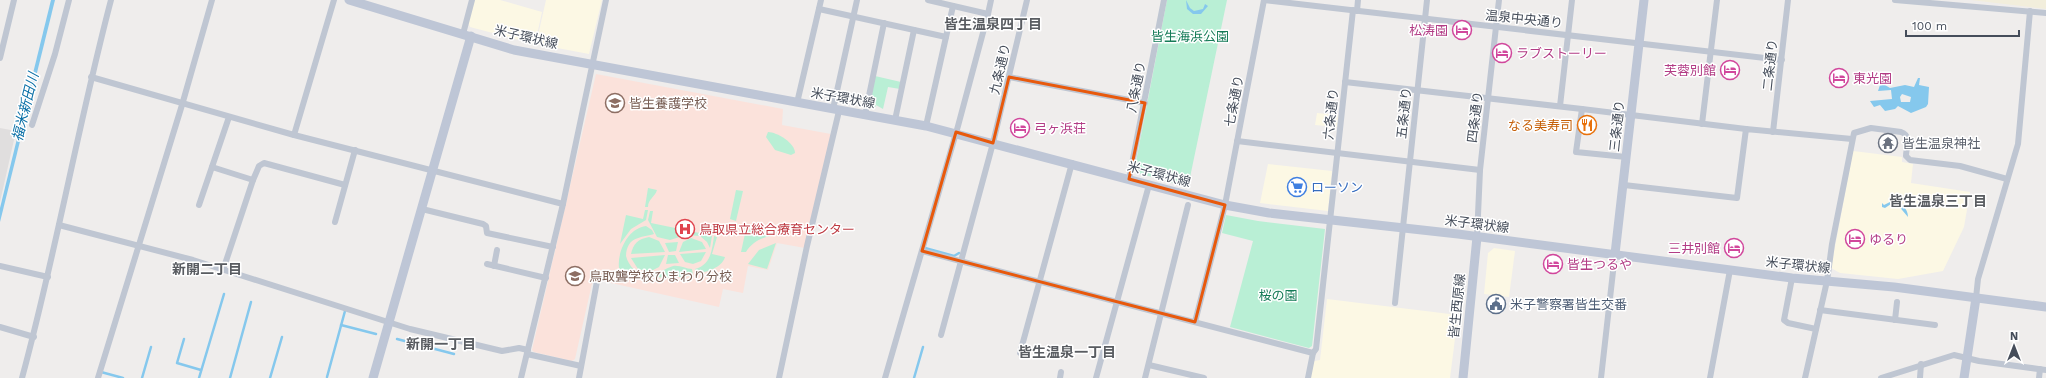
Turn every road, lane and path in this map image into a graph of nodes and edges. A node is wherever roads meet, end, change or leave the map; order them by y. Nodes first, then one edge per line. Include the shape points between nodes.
1 (14, 0) edge
2 (69, 0) edge
3 (110, 0) edge
4 (212, 0) edge
5 (334, 0) edge
6 (349, 0) edge
7 (472, 0) edge
8 (606, 0) edge
9 (821, 0) edge
10 (857, 0) edge
11 (928, 0) edge
12 (991, 0) edge
13 (1027, 0) edge
14 (1164, 0) edge
15 (1264, 0) edge
16 (1358, 0) edge
17 (1426, 0) edge
18 (1499, 0) edge
19 (1572, 0) edge
20 (1644, 0) edge
21 (1717, 0) edge
22 (1788, 0) edge
23 (1896, 0) edge
24 (365, 2) edge
25 (953, 6) junction
26 (818, 9) junction
27 (1355, 11) junction
28 (2030, 11) junction
29 (2046, 13) edge
30 (988, 14) junction
31 (853, 16) junction
32 (1425, 18) junction
33 (884, 23) junction
34 (1496, 26) junction
35 (914, 30) junction
36 (467, 35) junction
37 (1568, 35) junction
38 (946, 37) junction
39 (1638, 42) junction
40 (1711, 52) junction
41 (0, 58) edge
42 (1782, 60) junction
43 (593, 64) junction
44 (91, 77) junction
45 (1009, 77) junction
46 (1346, 82) junction
47 (1418, 89) junction
48 (1488, 98) junction
49 (798, 103) junction
50 (1145, 103) junction
51 (182, 104) junction
52 (1560, 106) junction
53 (1582, 109) junction
54 (836, 110) junction
55 (1631, 114) junction
56 (865, 115) junction
57 (229, 117) junction
58 (895, 120) junction
59 (1702, 124) junction
60 (32, 125) dead end
61 (926, 126) junction
62 (1746, 129) junction
63 (956, 132) junction
64 (1773, 132) junction
65 (294, 135) junction
66 (1852, 139) junction
67 (1237, 141) junction
68 (993, 143) junction
69 (355, 150) junction
70 (1338, 152) junction
71 (1626, 157) junction
72 (1411, 161) junction
73 (1072, 163) junction
74 (212, 167) junction
75 (433, 170) junction
76 (1480, 170) junction
77 (1129, 179) junction
78 (2007, 179) junction
79 (253, 180) junction
80 (345, 185) junction
81 (1149, 185) junction
82 (1624, 185) junction
83 (563, 204) junction
84 (199, 205) dead end
85 (1188, 205) dead end
86 (1225, 205) junction
87 (422, 209) junction
88 (1332, 221) junction
89 (334, 222) dead end
90 (59, 225) junction
91 (1404, 229) junction
92 (1477, 237) junction
93 (139, 245) junction
94 (553, 247) junction
95 (497, 250) dead end
96 (922, 251) junction
97 (1615, 254) junction
98 (961, 261) junction
99 (0, 266) edge
100 (223, 270) junction
101 (1730, 270) junction
102 (598, 276) dead end
103 (48, 277) junction
104 (546, 278) junction
105 (1792, 278) junction
106 (1827, 281) junction
107 (1040, 282) junction
108 (1976, 298) junction
109 (1116, 302) junction
110 (1897, 302) dead end
111 (1395, 304) dead end
112 (2046, 307) edge
113 (1820, 310) junction
114 (1161, 314) junction
115 (1895, 320) junction
116 (390, 322) junction
117 (1196, 322) junction
118 (1935, 325) dead end
119 (0, 327) edge
120 (1816, 329) junction
121 (941, 335) dead end
122 (34, 337) junction
123 (528, 352) junction
124 (1020, 353) dead end
125 (1313, 353) junction
126 (1968, 357) junction
127 (1921, 364) junction
128 (1148, 365) junction
129 (581, 366) junction
130 (2043, 369) edge
131 (22, 378) edge
132 (98, 378) edge
133 (373, 378) edge
134 (521, 378) edge
135 (579, 378) edge
136 (779, 378) edge
137 (885, 378) edge
138 (1096, 378) edge
139 (1145, 378) edge
140 (1204, 378) edge
141 (1308, 378) edge
142 (1463, 378) edge
143 (1601, 378) edge
144 (1710, 378) edge
145 (1805, 378) edge
146 (1881, 378) edge
147 (1920, 378) edge
148 (1964, 378) edge
149 (2039, 378) edge

1 - 41 street
2 - 60 street
3 - 44 street
4 - 51 street
5 - 65 street
6 - 24 main road, 米子環状線
7 - 36 street
8 - 43 street
9 - 26 street
10 - 31 street
11 - 25 street
12 - 30 street
13 - 45 street, 九条通り
14 - 50 street, 八条通り
15 - 27 street, 温泉中央通り
15 - 67 street, 七条通り
16 - 27 street, 六条通り
17 - 32 street, 五条通り
18 - 34 street, 四条通り
19 - 37 street
20 - 39 main road, 三条通り
21 - 40 street
22 - 42 street, 二条通り
23 - 28 street
24 - 36 main road, 米子環状線
25 - 30 street
25 - 38 street
26 - 31 street
26 - 49 street
27 - 32 street, 温泉中央通り
27 - 46 street, 六条通り
28 - 29 street
28 - 78 street via 2018,144
30 - 63 street
31 - 33 street
31 - 54 street
32 - 34 street, 温泉中央通り
32 - 47 street, 五条通り
33 - 35 street
33 - 56 street
34 - 37 street, 温泉中央通り
34 - 48 street, 四条通り
35 - 38 street
35 - 58 street
36 - 43 main road, 米子環状線 via 514,50
36 - 75 main road
37 - 39 street, 温泉中央通り
37 - 52 street
38 - 61 street
39 - 40 street, 温泉中央通り
39 - 55 main road, 三条通り
40 - 42 street, 温泉中央通り
40 - 59 street
42 - 64 street, 二条通り
43 - 49 main road, 米子環状線
43 - 83 street
44 - 51 street
44 - 90 street
45 - 50 street
45 - 68 street, 九条通り
46 - 47 street
46 - 70 street, 六条通り
47 - 48 street
47 - 72 street, 五条通り
48 - 52 street
48 - 76 street, 四条通り
49 - 54 main road, 米子環状線
50 - 77 street, 八条通り
51 - 57 street
51 - 93 street
52 - 53 street
53 - 55 street
53 - 71 street via 1576,152
54 - 56 main road, 米子環状線
54 - 136 street
55 - 59 street
55 - 71 main road, 三条通り
56 - 58 main road, 米子環状線
57 - 65 street
57 - 74 street
58 - 61 main road, 米子環状線
59 - 62 street
61 - 63 main road, 米子環状線
62 - 64 street
62 - 82 street via 1737,198
63 - 68 main road, 米子環状線
63 - 96 street
64 - 66 street
65 - 69 street
66 - 78 street via 1854,133 1871,128 1901,132 1908,137 1906,156 1910,160 1960,166
66 - 106 street
67 - 70 street
67 - 86 street, 七条通り
68 - 73 main road, 米子環状線
68 - 98 street, 九条通り
69 - 75 street
69 - 80 street
70 - 72 street
70 - 88 street, 六条通り
71 - 82 main road, 三条通り
72 - 76 street
72 - 91 street, 五条通り
73 - 77 main road, 米子環状線
73 - 107 street
74 - 79 street
74 - 84 street
75 - 83 street
75 - 87 main road
76 - 92 street, 四条通り
77 - 81 main road, 米子環状線
78 - 108 street via 1978,279
79 - 80 street via 259,166 264,163
79 - 100 street
80 - 89 street
81 - 86 main road, 米子環状線
81 - 109 street
82 - 97 main road, 三条通り
83 - 94 street
85 - 114 street
86 - 88 main road, 米子環状線
86 - 117 street, 七条通り
87 - 94 street via 483,224 489,233
87 - 116 main road
88 - 91 main road, 米子環状線
88 - 125 street, 六条通り via 1316,349
90 - 93 street
90 - 103 street
91 - 92 main road, 米子環状線
91 - 111 street, 五条通り
92 - 97 main road, 米子環状線
92 - 142 main road, 皆生西原線
93 - 100 street
93 - 132 street
94 - 104 street
95 - 104 street via 490,265
96 - 98 street
96 - 137 street
97 - 101 main road, 米子環状線
97 - 143 street
98 - 107 street
98 - 121 street, 九条通り
99 - 103 street
100 - 116 street
101 - 105 main road, 米子環状線
101 - 144 street
102 - 129 street
103 - 122 street
104 - 123 street
105 - 106 main road, 米子環状線
105 - 120 street via 1784,320
106 - 108 main road, 米子環状線
106 - 113 street
107 - 109 street
107 - 124 street
108 - 112 main road, 米子環状線
108 - 126 main road
109 - 114 street
109 - 138 street
110 - 115 street
113 - 115 street
113 - 120 street
114 - 117 street
114 - 128 street
115 - 118 street
116 - 123 street via 502,351 519,348
116 - 133 main road
117 - 125 street
119 - 122 street
120 - 145 street
122 - 131 street
123 - 129 street
123 - 134 street
125 - 141 street, 六条通り
126 - 127 street via 1954,355
126 - 130 street via 1979,361
126 - 148 main road
127 - 146 street
127 - 147 street
128 - 139 street
128 - 140 street
129 - 135 street
130 - 149 street

